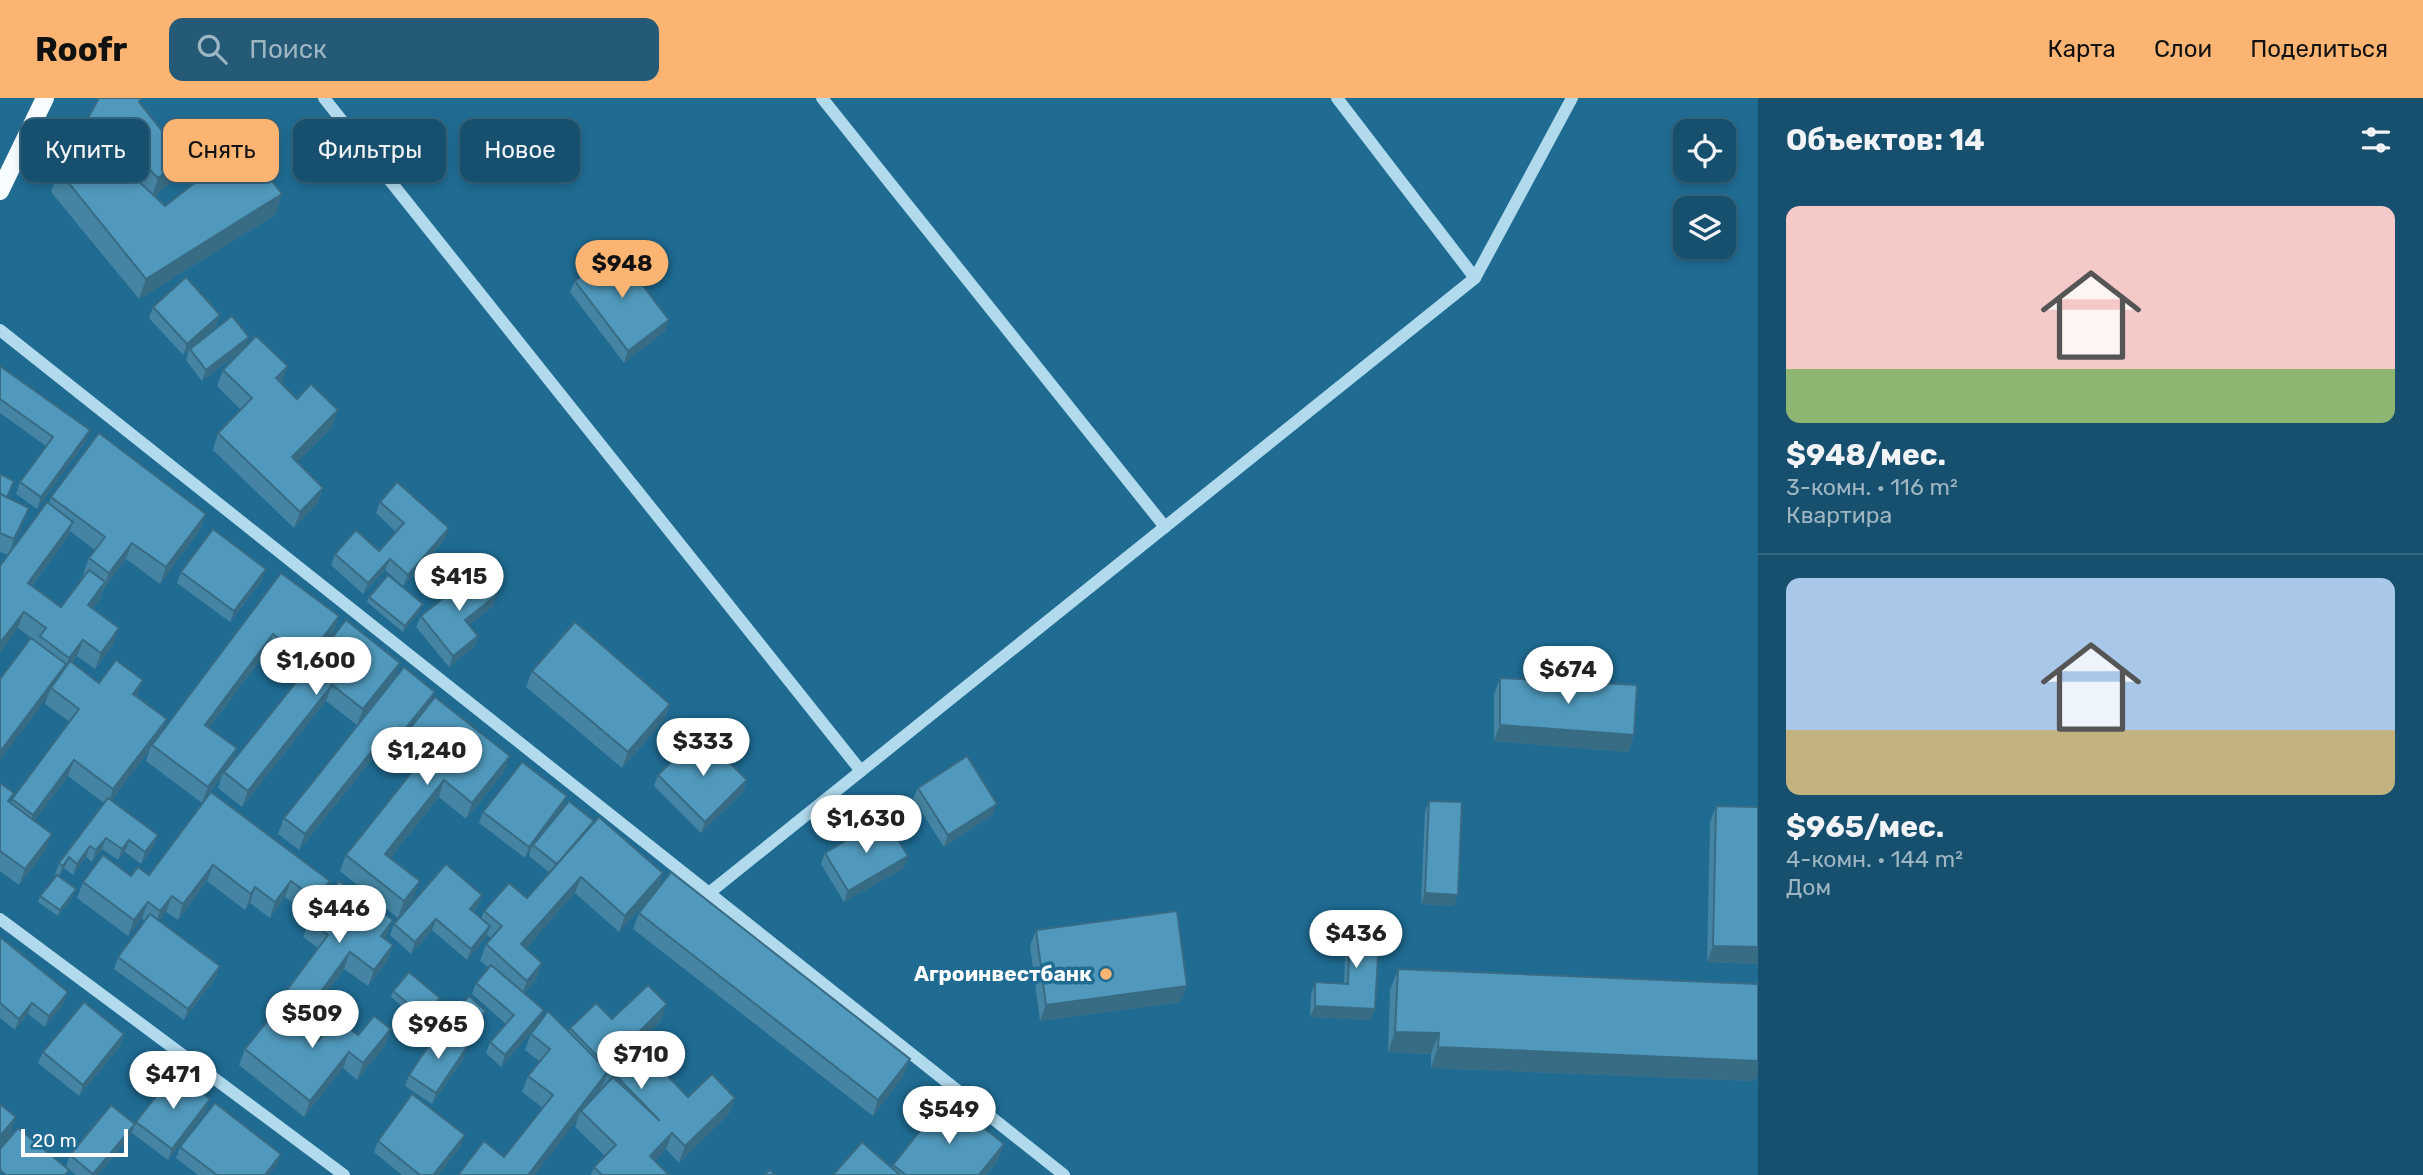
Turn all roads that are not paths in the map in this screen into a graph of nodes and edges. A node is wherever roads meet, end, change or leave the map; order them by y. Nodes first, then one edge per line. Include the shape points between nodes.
1 (45, 98) edge
2 (324, 98) edge
3 (822, 98) edge
4 (1337, 98) edge
5 (1572, 98) edge
6 (0, 191) edge
7 (1475, 278) junction
8 (0, 330) edge
9 (1165, 527) junction
10 (861, 771) junction
11 (709, 893) junction
12 (0, 919) edge
13 (344, 1175) edge
14 (1064, 1175) edge

1 - 6 main road
2 - 10 street
3 - 9 street
4 - 7 street
5 - 7 street
7 - 9 street
8 - 11 street
9 - 10 street
10 - 11 street
11 - 14 street
12 - 13 street

